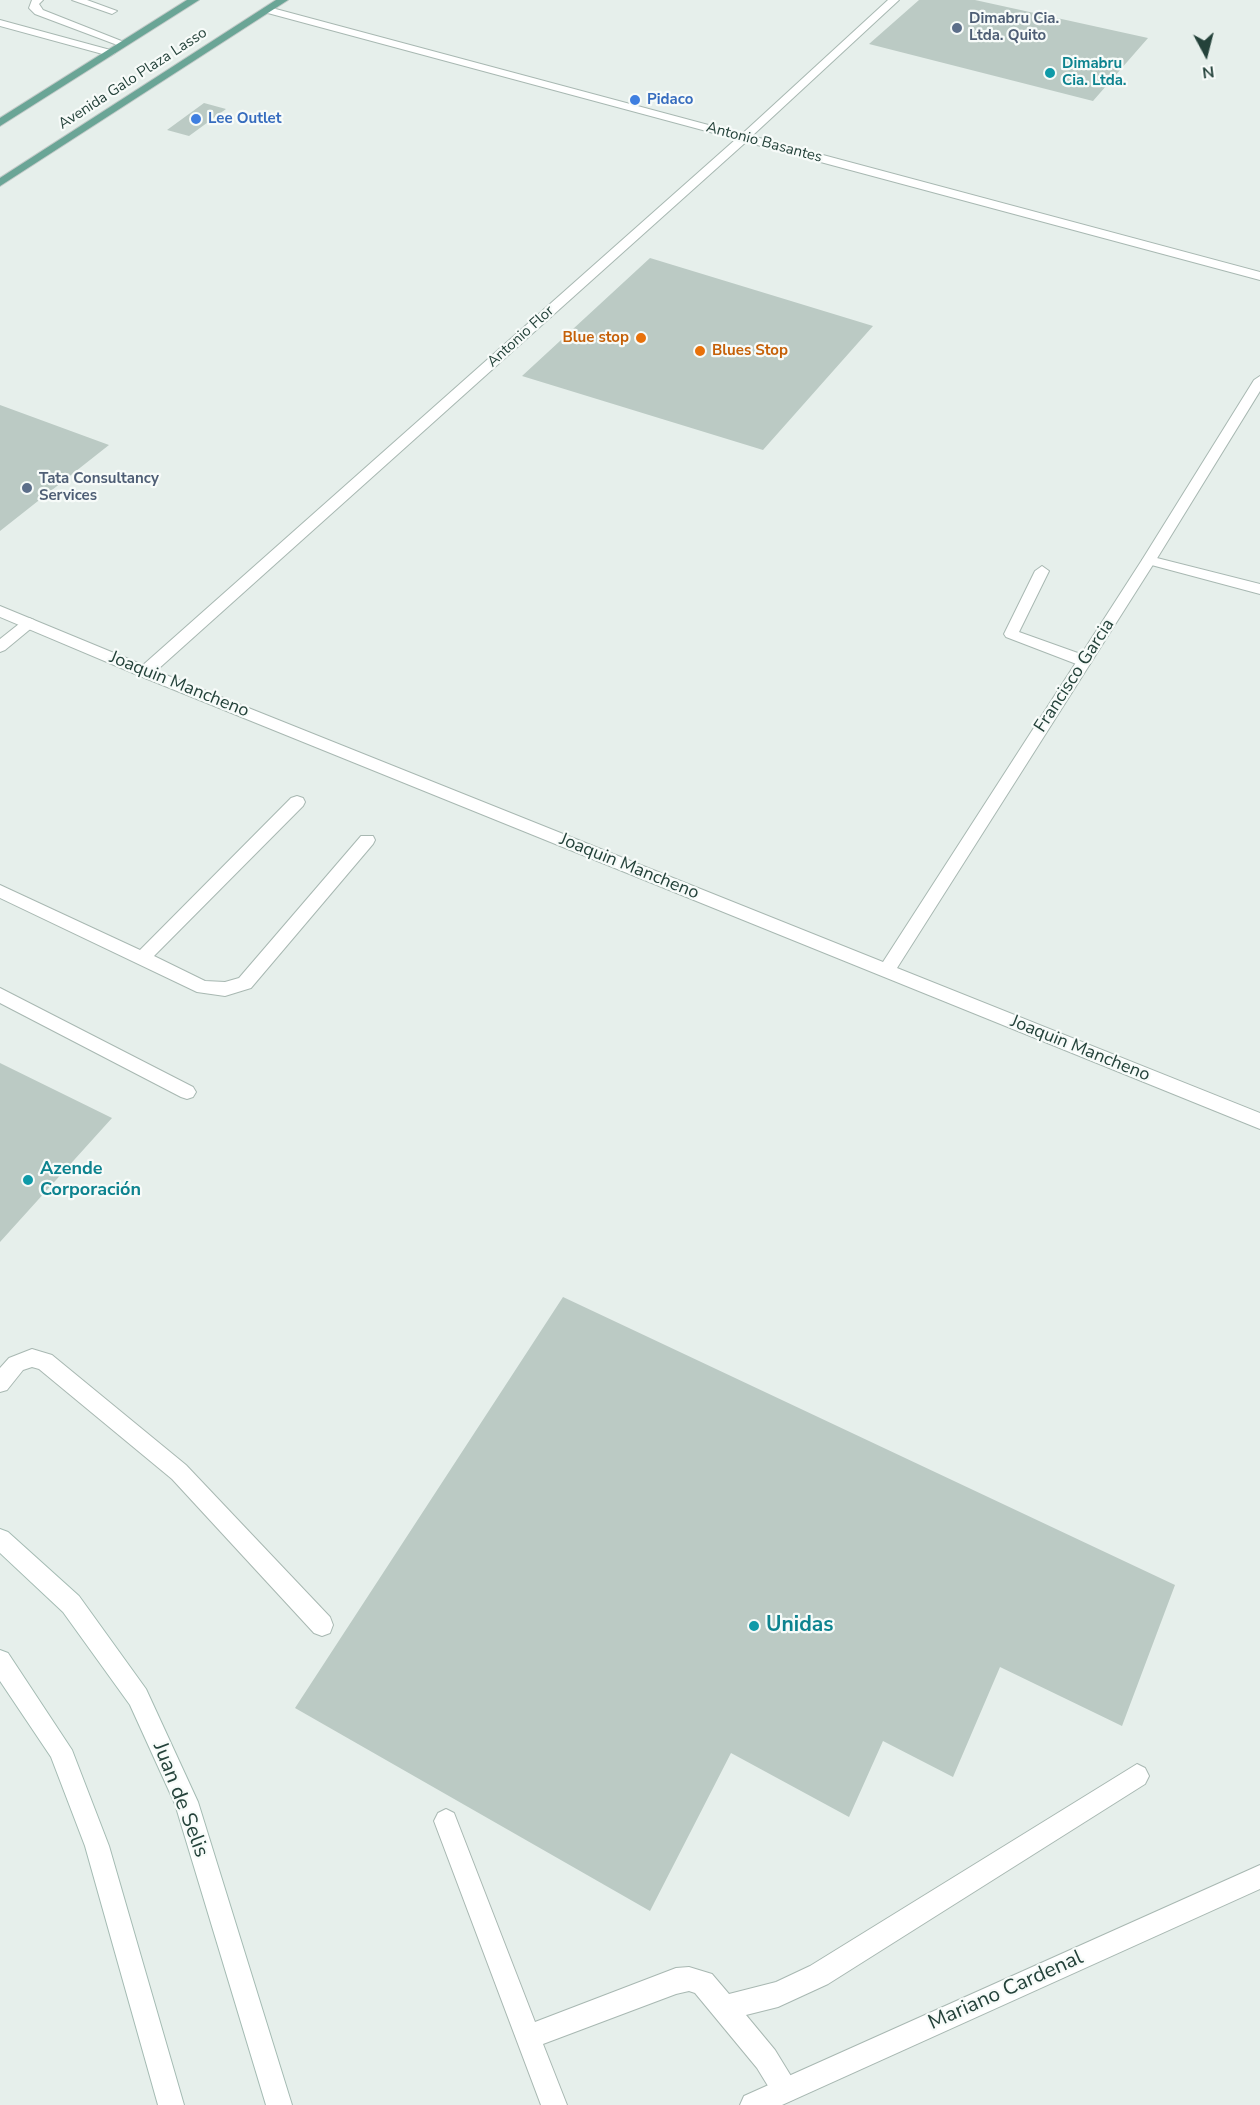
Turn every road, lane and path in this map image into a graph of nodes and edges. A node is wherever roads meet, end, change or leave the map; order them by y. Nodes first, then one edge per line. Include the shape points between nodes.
1 (38, 0) edge
2 (77, 0) edge
3 (194, 0) edge
4 (283, 0) edge
5 (894, 0) edge
6 (268, 10) junction
7 (112, 11) dead end
8 (0, 23) edge
9 (124, 44) junction
10 (110, 53) junction
11 (0, 123) edge
12 (744, 138) junction
13 (0, 183) edge
14 (1260, 276) edge
15 (1260, 380) edge
16 (1149, 560) junction
17 (1042, 571) dead end
18 (1260, 589) edge
19 (0, 611) edge
20 (29, 623) junction
21 (0, 647) edge
22 (1084, 662) junction
23 (145, 672) junction
24 (297, 802) dead end
25 (367, 840) dead end
26 (0, 891) edge
27 (142, 958) junction
28 (886, 971) junction
29 (0, 995) edge
30 (187, 1092) dead end
31 (1260, 1121) edge
32 (0, 1383) edge
33 (0, 1539) edge
34 (322, 1625) dead end
35 (0, 1661) edge
36 (1137, 1776) dead end
37 (446, 1821) dead end
38 (1260, 1877) edge
39 (724, 2008) junction
40 (528, 2037) junction
41 (785, 2090) junction
42 (171, 2105) edge
43 (279, 2105) edge
44 (554, 2105) edge
45 (753, 2105) edge

1 - 9 street via 34,8 39,12
2 - 7 street
3 - 9 main road, Avenida Galo Plaza Lasso
4 - 6 main road, Avenida Galo Plaza Lasso
5 - 12 street, Antonio Flor
6 - 12 street, Antonio Basantes
6 - 13 main road, Avenida Galo Plaza Lasso
8 - 10 street
9 - 10 main road, Avenida Galo Plaza Lasso
10 - 11 main road, Avenida Galo Plaza Lasso
12 - 14 street, Antonio Basantes
12 - 23 street, Antonio Flor
15 - 16 street, Francisco Garcia
16 - 18 street
16 - 22 street, Francisco Garcia
17 - 22 street via 1011,634
19 - 20 street, Joaquin Mancheno
20 - 21 street
20 - 23 street, Joaquin Mancheno
22 - 28 street, Francisco Garcia
23 - 28 street, Joaquin Mancheno
24 - 27 street
25 - 27 street via 245,983 225,989 203,987
26 - 27 street
28 - 31 street, Joaquin Mancheno
29 - 30 street
32 - 34 street via 16,1364 32,1358 45,1361 179,1472
33 - 43 street, Juan de Selis via 70,1604 138,1697 186,1803
35 - 42 street via 60,1750 97,1846
36 - 39 street via 819,1975 778,1994
37 - 40 street
38 - 41 street, Mariano Cardenal
39 - 40 street via 703,1983 675,1981
39 - 41 street via 766,2059
40 - 44 street
41 - 45 street, Mariano Cardenal

